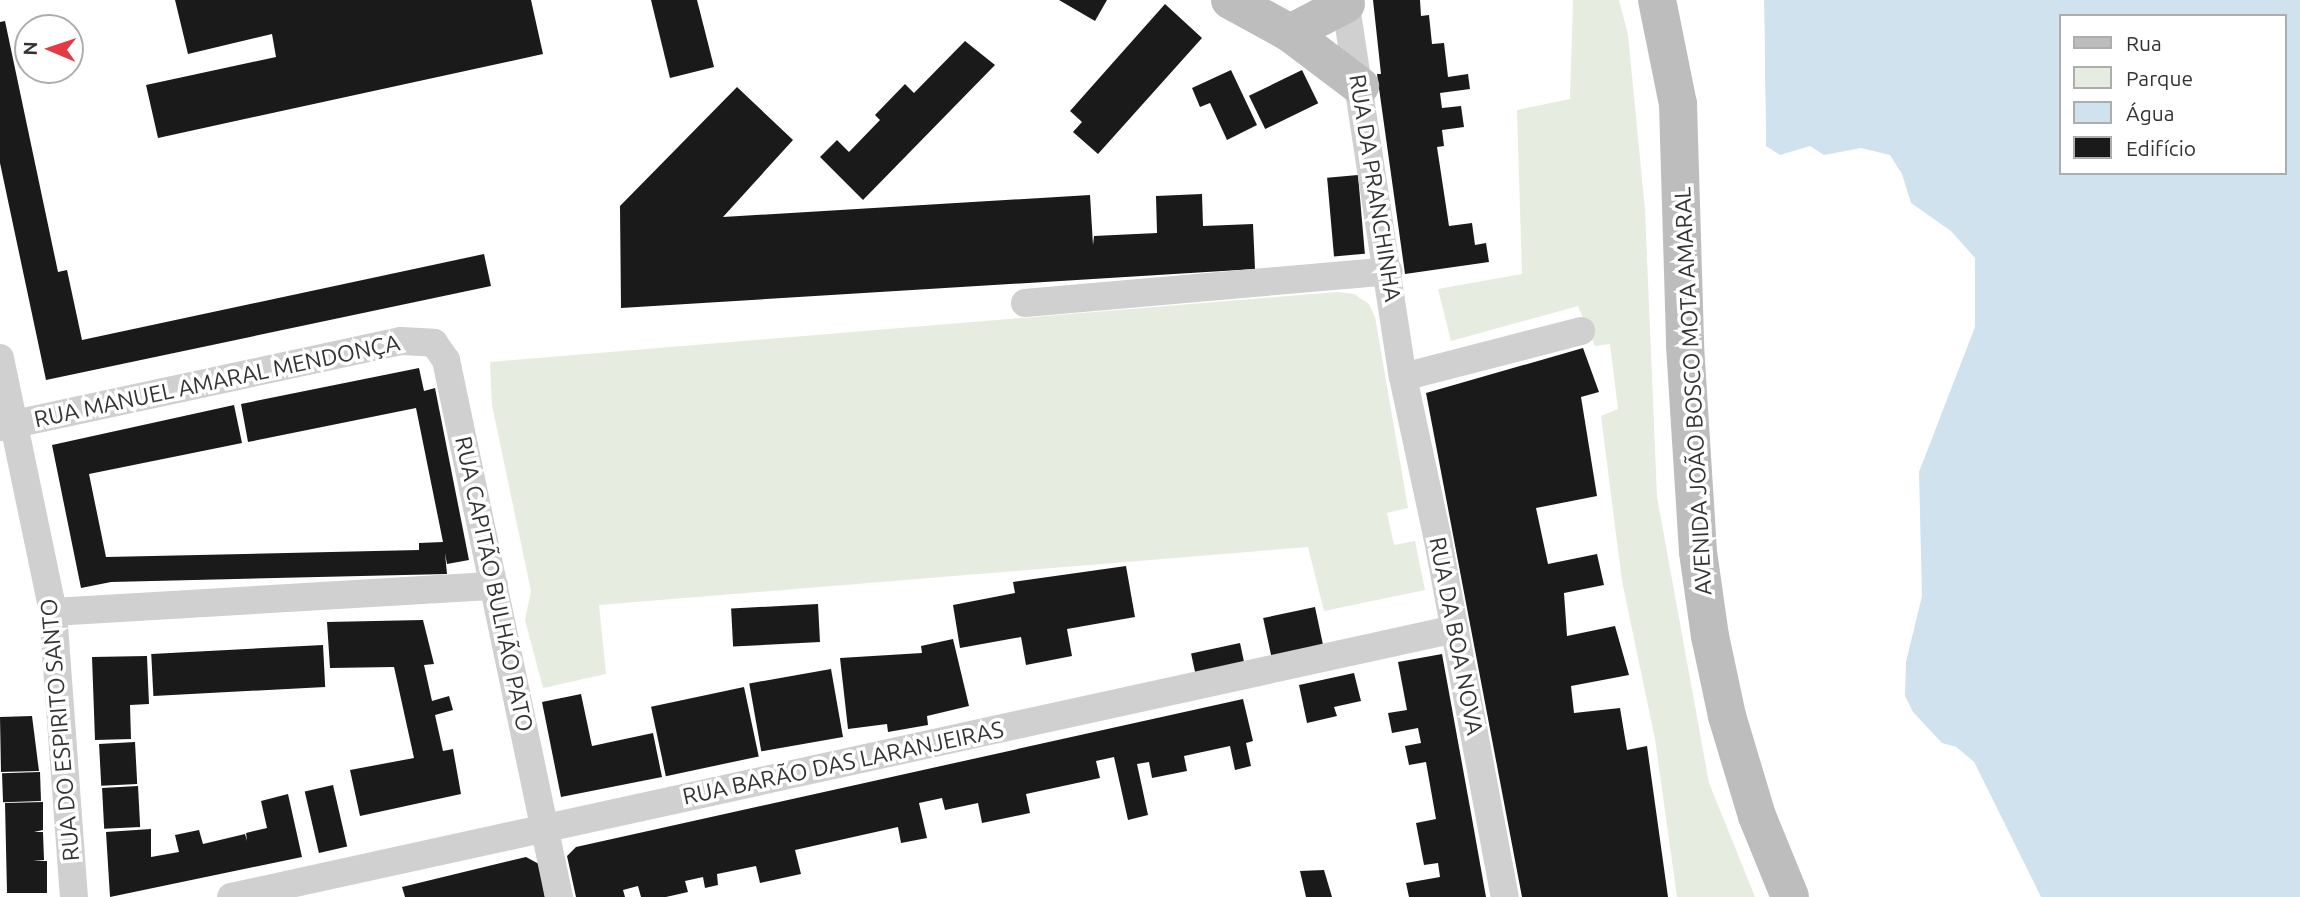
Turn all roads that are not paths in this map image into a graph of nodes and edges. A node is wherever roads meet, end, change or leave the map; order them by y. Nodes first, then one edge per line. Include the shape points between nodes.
1 (1230, 0) edge
2 (1657, 0) edge
3 (1346, 2) edge
4 (1290, 33) junction
5 (1360, 86) junction
6 (1389, 271) junction
7 (1025, 303) dead end
8 (1581, 331) dead end
9 (434, 343) joint
10 (0, 358) edge
11 (1403, 377) junction
12 (7, 426) edge
13 (494, 586) junction
14 (53, 612) junction
15 (1455, 629) junction
16 (546, 829) junction
17 (74, 897) edge
18 (231, 897) edge
19 (559, 897) edge
20 (1505, 897) edge
21 (1790, 897) edge

1 - 4 main road
2 - 21 main road, AVENIDA JOÃO BOSCO MOTA AMARAL via 1678,104 1686,371 1698,552 1710,636 1727,716 1757,816
3 - 4 main road
3 - 5 street, RUA DA PRANCHINHA
4 - 5 main road
5 - 6 street, RUA DA PRANCHINHA
6 - 7 street
6 - 11 street, RUA DA PRANCHINHA
8 - 11 street
9 - 12 street, RUA MANUEL AMARAL MENDONÇA via 401,341
9 - 13 street, RUA CAPITÃO BULHÃO PATO via 446,360
10 - 12 street, RUA DO ESPIRITO SANTO
11 - 15 street, RUA DA BOA NOVA
12 - 14 street, RUA DO ESPIRITO SANTO
13 - 14 street
13 - 16 street, RUA CAPITÃO BULHÃO PATO
14 - 17 street, RUA DO ESPIRITO SANTO
15 - 16 street, RUA BARÃO DAS LARANJEIRAS
15 - 20 street, RUA DA BOA NOVA
16 - 18 street, RUA BARÃO DAS LARANJEIRAS
16 - 19 street, RUA CAPITÃO BULHÃO PATO

